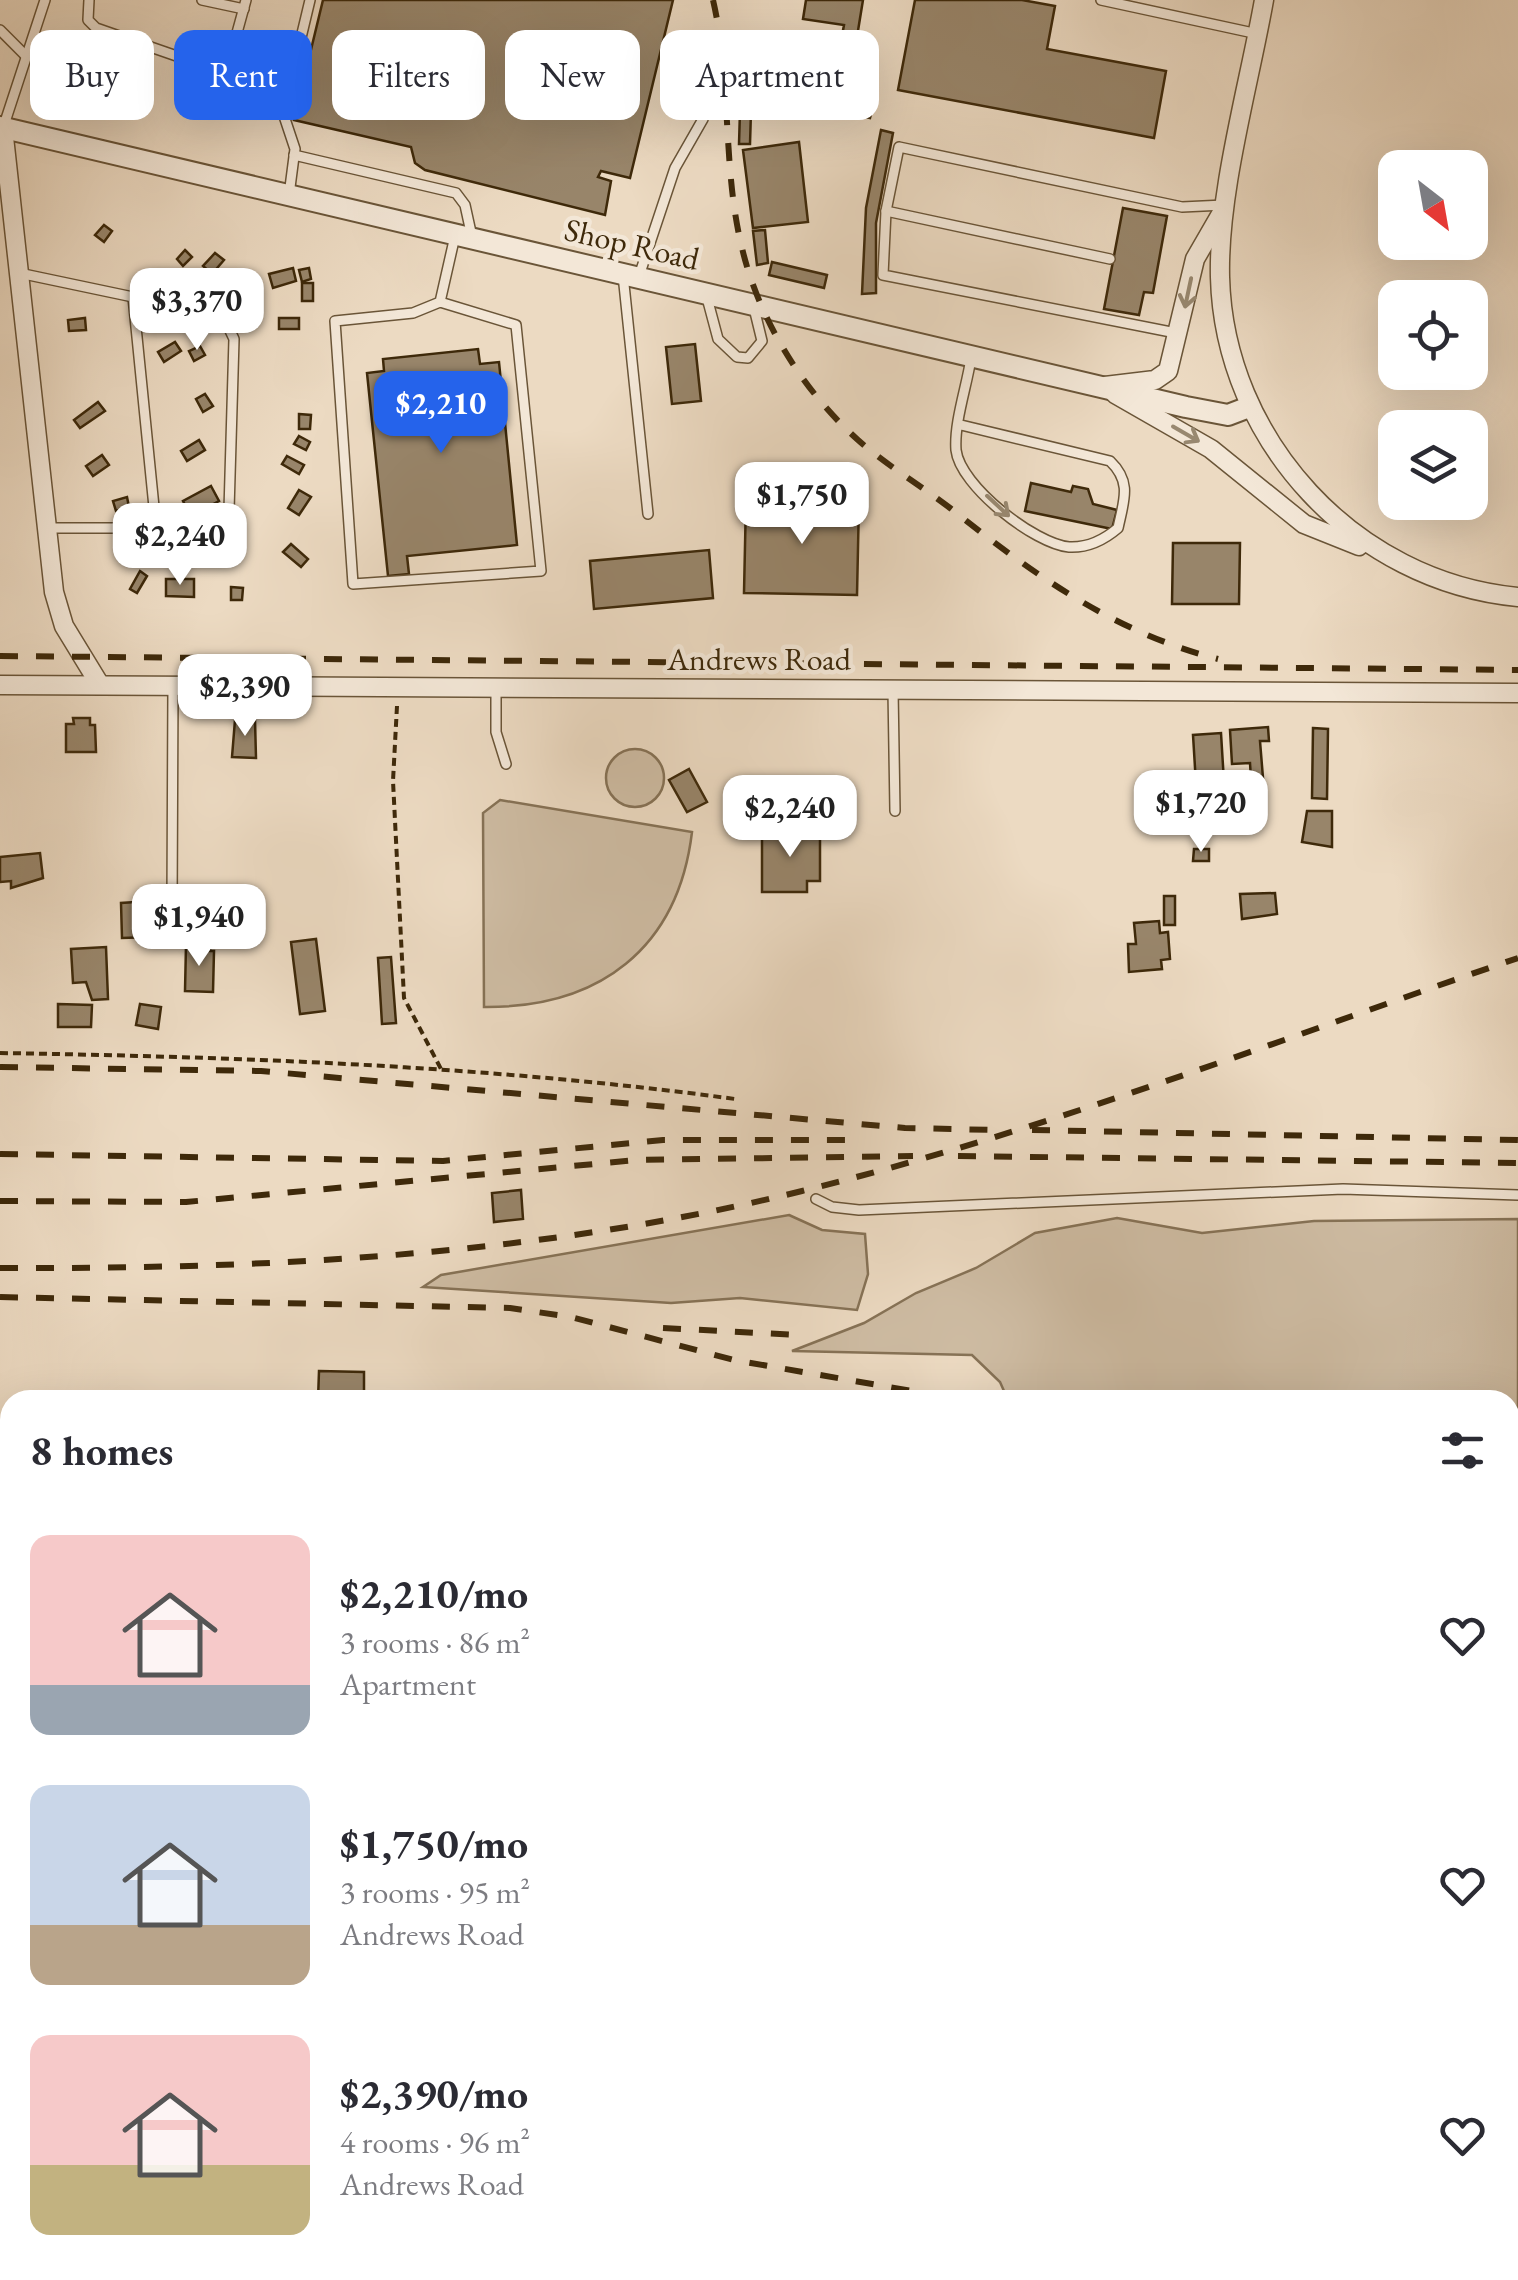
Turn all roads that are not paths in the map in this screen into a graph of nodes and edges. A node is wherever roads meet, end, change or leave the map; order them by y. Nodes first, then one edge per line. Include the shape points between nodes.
1 (45, 0) edge
2 (89, 0) edge
3 (202, 0) edge
4 (310, 0) edge
5 (1101, 0) edge
6 (1264, 0) edge
7 (245, 5) edge
8 (0, 30) edge
9 (1258, 34) junction
10 (26, 56) junction
11 (702, 120) edge
12 (2, 128) edge
13 (294, 155) junction
14 (290, 195) junction
15 (1227, 204) junction
16 (886, 211) junction
17 (464, 235) junction
18 (1110, 258) dead end
19 (17, 273) junction
20 (631, 274) junction
21 (705, 292) junction
22 (133, 297) junction
23 (440, 302) junction
24 (753, 303) junction
25 (1179, 334) junction
26 (971, 356) junction
27 (1100, 386) junction
28 (1249, 407) junction
29 (961, 424) junction
30 (648, 514) dead end
31 (46, 528) junction
32 (156, 528) junction
33 (1402, 563) junction
34 (1518, 597) edge
35 (100, 684) junction
36 (0, 685) edge
37 (173, 685) junction
38 (496, 687) junction
39 (894, 690) junction
40 (1518, 693) edge
41 (506, 764) dead end
42 (896, 810) dead end
43 (178, 924) dead end
44 (1518, 1195) edge
45 (816, 1199) dead end

1 - 10 lane
2 - 7 lane via 88,20 96,28 214,68 232,51
3 - 7 lane
4 - 13 lane via 283,114
5 - 9 lane
6 - 9 street
8 - 10 lane
9 - 15 street
10 - 12 lane
11 - 20 lane via 674,168
12 - 14 street, Shop Road
12 - 19 street
13 - 14 lane
13 - 17 lane via 456,194 465,206
14 - 17 street, Shop Road
15 - 16 lane via 1182,208 898,147
15 -> 25 street via 1196,258
15 - 28 street via 1220,279 1232,356
16 - 18 lane
16 - 25 lane via 883,274
17 - 20 street, Shop Road
17 - 23 lane
19 - 22 lane
19 - 31 street
20 - 21 street, Shop Road
20 - 30 lane
21 - 24 street, Shop Road
21 - 24 lane via 718,339 736,357 748,358 762,342
22 - 32 lane
22 - 32 lane via 208,312 225,320 234,340 229,510 206,528
23 - 23 lane via 413,312 335,321 354,584 541,571 516,325
24 - 26 street, Shop Road
25 - 27 street via 1168,372 1156,380
26 - 27 street, Shop Road
26 - 29 lane
27 - 28 street, Shop Road via 1228,415
27 -> 33 street via 1211,448 1304,524
28 - 33 street via 1307,491 1338,522
29 -> 29 lane via 956,450 964,470 1033,534 1068,547 1102,541 1118,528 1126,485 1110,460
31 - 32 lane
31 - 35 street via 64,626
33 - 34 street via 1467,588
35 - 36 street, Andrews Road
35 - 37 street, Andrews Road
37 - 38 street, Andrews Road
37 - 43 lane via 172,905
38 - 39 street, Andrews Road
38 - 41 lane via 496,732
39 - 40 street, Andrews Road
39 - 42 lane
44 - 45 lane via 1343,1189 859,1210

